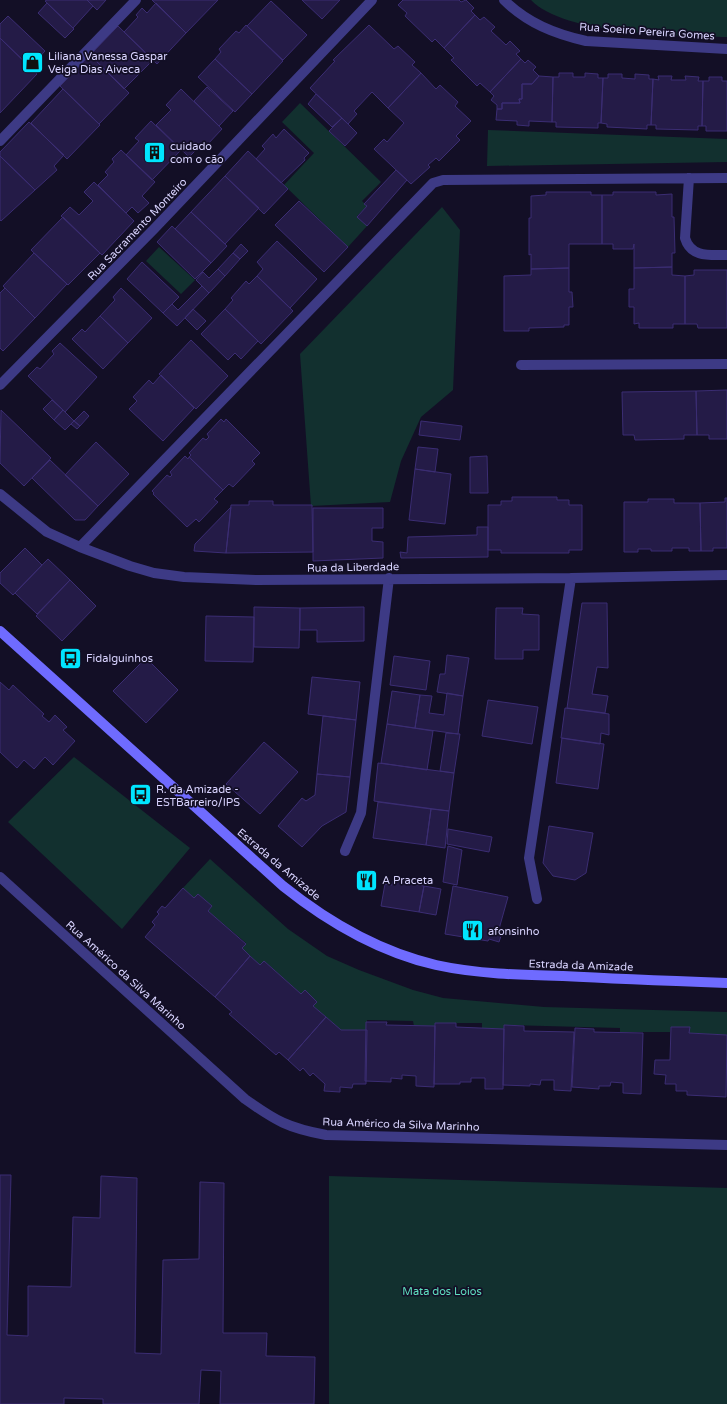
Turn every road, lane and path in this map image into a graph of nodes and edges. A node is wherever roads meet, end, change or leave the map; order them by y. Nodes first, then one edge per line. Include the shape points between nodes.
1 (136, 0) edge
2 (372, 0) edge
3 (504, 0) edge
4 (727, 49) edge
5 (0, 141) edge
6 (688, 178) junction
7 (727, 178) edge
8 (727, 255) edge
9 (727, 364) edge
10 (521, 365) dead end
11 (0, 385) edge
12 (0, 494) edge
13 (80, 547) junction
14 (727, 574) edge
15 (389, 578) junction
16 (572, 578) junction
17 (0, 631) edge
18 (345, 851) dead end
19 (0, 877) edge
20 (537, 899) dead end
21 (727, 983) edge
22 (727, 1145) edge

1 - 5 street
2 - 11 street, Rua Sacramento Monteiro via 154,230
3 - 4 street, Rua Soeiro Pereira Gomes via 516,12 546,30 586,41
6 - 7 street
6 - 8 street via 685,238 687,246 701,255
6 - 13 street via 444,180 433,184
9 - 10 street
12 - 13 street, Rua da Liberdade via 47,532
13 - 15 street, Rua da Liberdade via 154,573 184,577 256,580
14 - 16 street, Rua da Liberdade
15 - 16 street, Rua da Liberdade
15 - 18 street via 361,813
16 - 20 street via 529,858
17 - 21 street, Estrada da Amizade via 283,886 323,916 358,936 436,965 480,972
19 - 22 street, Rua Américo da Silva Marinho via 244,1099 274,1120 297,1129 326,1135

